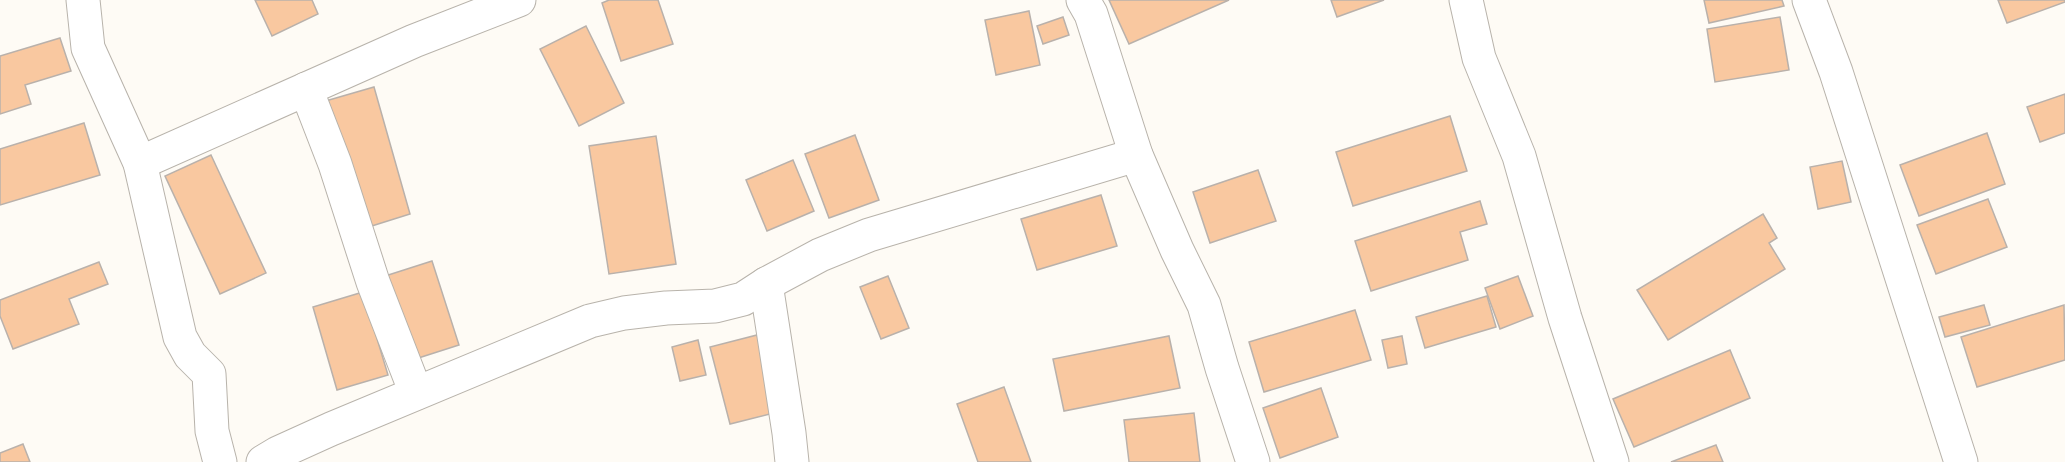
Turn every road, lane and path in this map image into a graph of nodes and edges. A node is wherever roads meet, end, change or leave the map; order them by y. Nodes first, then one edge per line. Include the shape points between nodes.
1 (83, 0) edge
2 (519, 0) edge
3 (1083, 0) edge
4 (1466, 0) edge
5 (1809, 0) edge
6 (306, 89) junction
7 (1136, 155) junction
8 (140, 163) junction
9 (766, 284) junction
10 (416, 393) junction
11 (220, 462) edge
12 (263, 462) edge
13 (792, 462) edge
14 (1253, 462) edge
15 (1612, 462) edge
16 (1961, 462) edge

1 - 8 street via 88,48
2 - 6 street
3 - 7 street via 1091,14
4 - 15 street via 1479,58 1519,156 1565,318
5 - 16 street via 1836,72
6 - 8 street
6 - 10 street
7 - 9 street via 869,235
7 - 14 street via 1204,305
8 - 11 street via 180,337 190,355 209,374 212,431
9 - 10 street via 743,300 715,306 624,313 590,321
9 - 13 street
10 - 12 street

